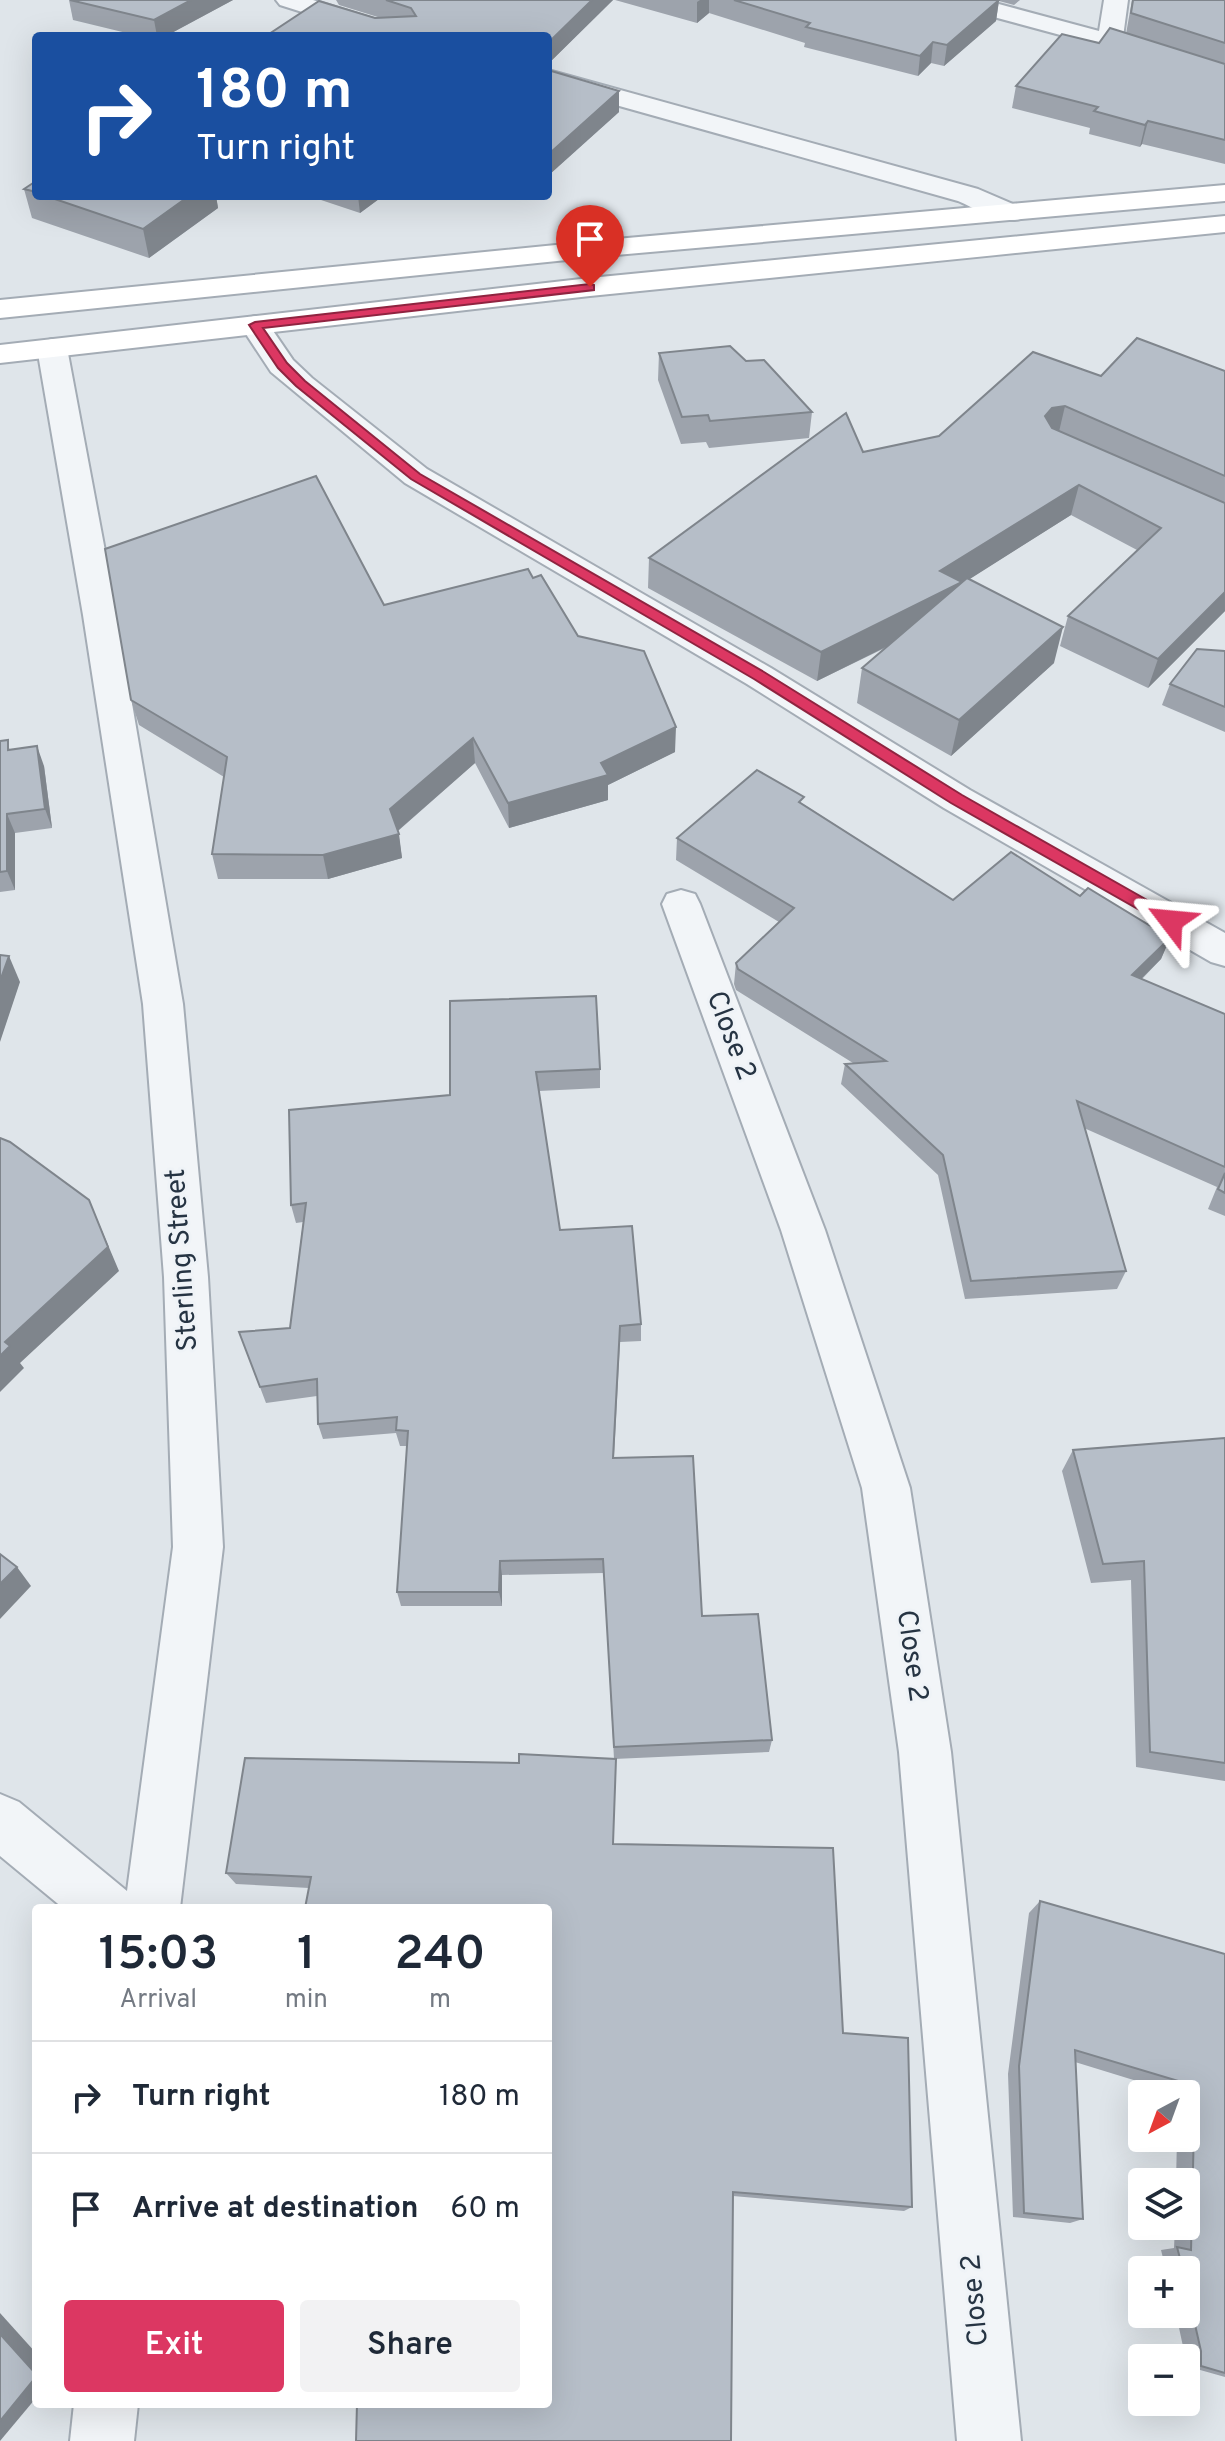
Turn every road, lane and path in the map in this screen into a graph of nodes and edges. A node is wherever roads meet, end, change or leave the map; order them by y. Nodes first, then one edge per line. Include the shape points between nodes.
1 (288, 0) edge
2 (957, 0) edge
3 (1116, 0) edge
4 (390, 32) edge
5 (1110, 41) junction
6 (1225, 78) edge
7 (552, 79) edge
8 (1225, 193) edge
9 (1010, 213) junction
10 (1225, 224) edge
11 (0, 309) edge
12 (255, 325) junction
13 (52, 348) junction
14 (0, 354) edge
15 (681, 904) dead end
16 (1225, 951) edge
17 (0, 1821) edge
18 (101, 1904) edge
19 (153, 1904) edge
20 (106, 2408) edge
21 (102, 2441) edge
22 (989, 2441) edge

1 - 4 street
2 - 5 street
3 - 5 street
5 - 6 street
7 - 9 street via 968,195
8 - 9 main road
9 - 11 main road
10 - 12 main road
12 - 13 main road
12 - 16 street via 301,384 416,476 759,676 957,799
13 - 14 main road
13 - 19 street, Sterling Street via 163,1004 186,1277 198,1547
15 - 22 street, Close 2 via 803,1230 886,1488 925,1752
17 - 18 street
20 - 21 street

